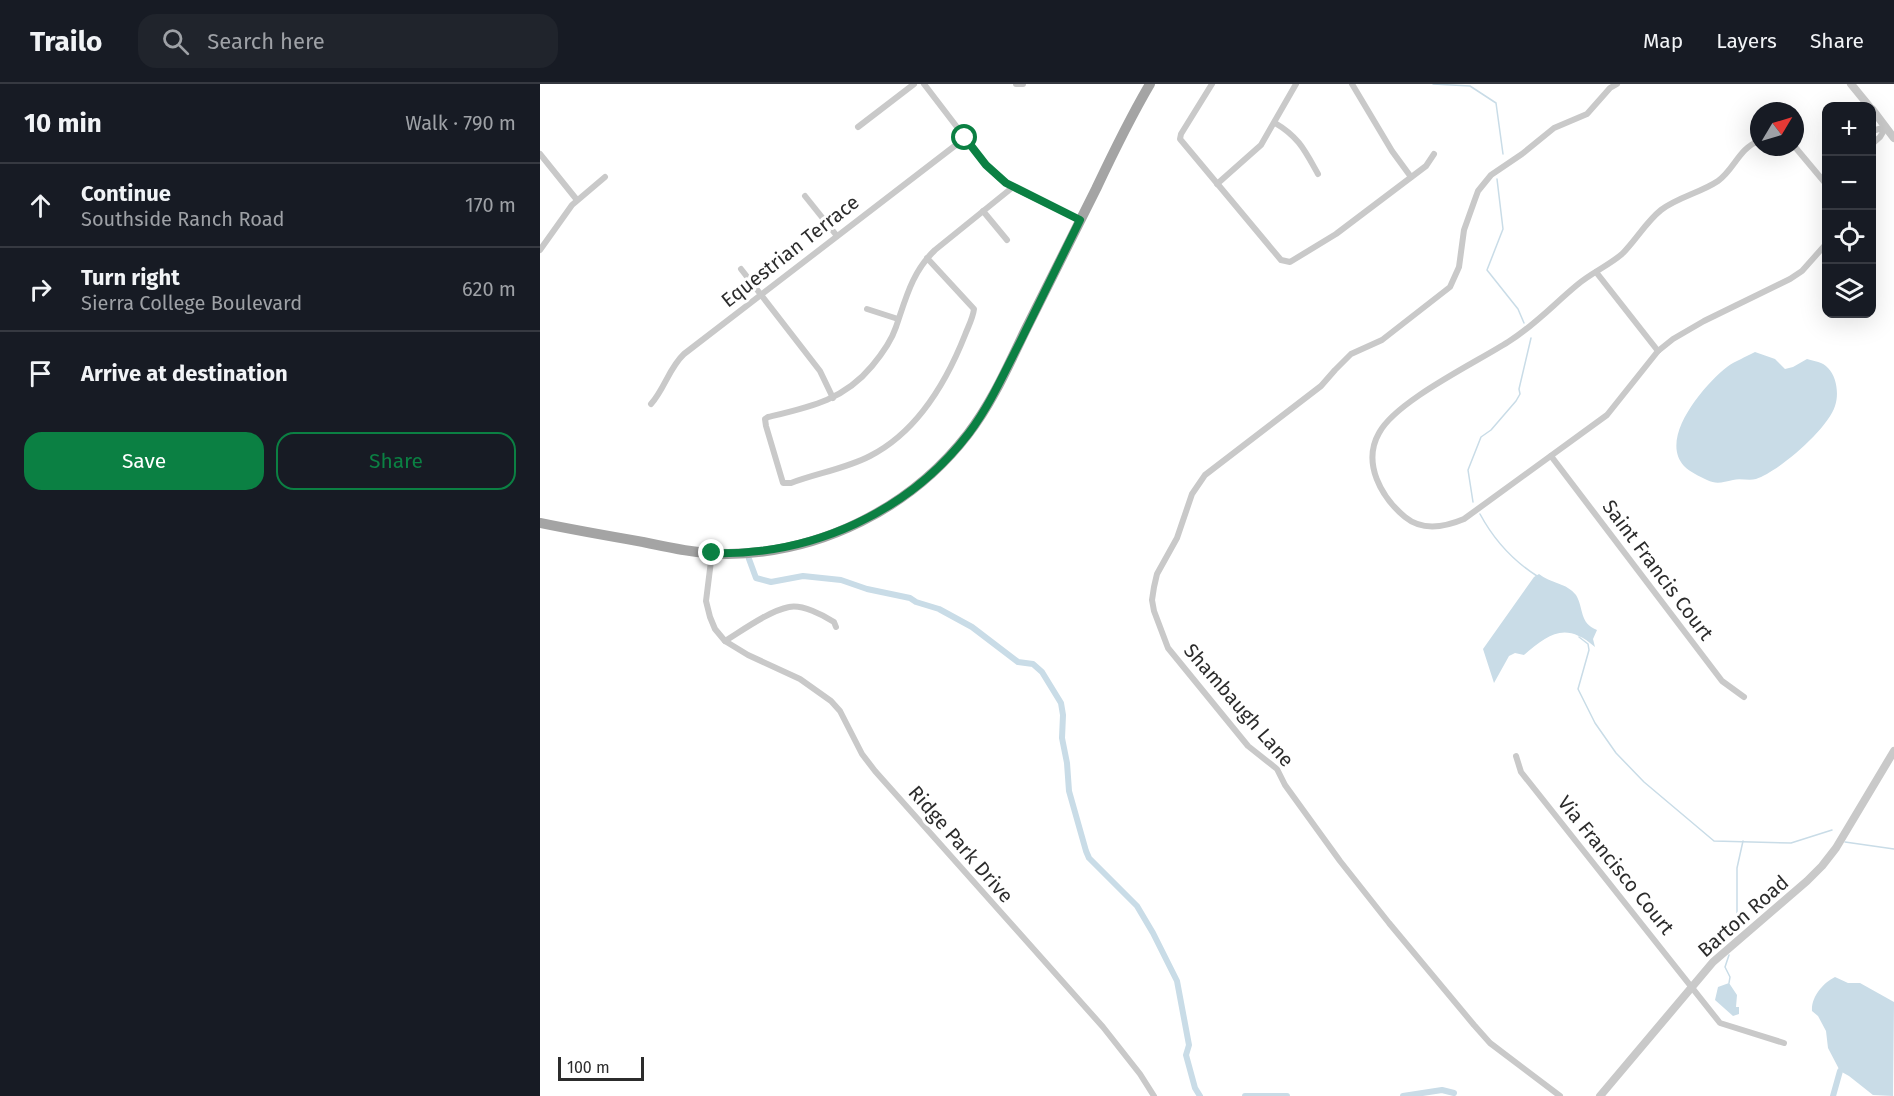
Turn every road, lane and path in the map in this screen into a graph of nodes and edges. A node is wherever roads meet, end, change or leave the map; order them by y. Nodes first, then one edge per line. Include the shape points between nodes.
1 (914, 84) edge
2 (924, 84) edge
3 (1016, 84) edge
4 (1023, 84) edge
5 (1150, 84) edge
6 (1212, 84) edge
7 (1296, 84) edge
8 (1352, 84) edge
9 (1617, 84) edge
10 (1851, 84) edge
11 (1865, 102) edge
12 (1876, 115) edge
13 (1275, 123) junction
14 (858, 127) dead end
15 (1886, 127) junction
16 (1876, 130) edge
17 (965, 138) junction
18 (1894, 138) edge
19 (1876, 140) edge
20 (1750, 147) edge
21 (540, 154) edge
22 (1434, 154) dead end
23 (1804, 156) edge
24 (1822, 173) edge
25 (1318, 174) dead end
26 (605, 177) dead end
27 (1411, 177) junction
28 (1217, 184) junction
29 (1013, 187) junction
30 (805, 196) dead end
31 (577, 200) junction
32 (983, 211) junction
33 (1080, 220) junction
34 (837, 236) junction
35 (1007, 240) dead end
36 (1822, 249) edge
37 (540, 250) edge
38 (927, 258) junction
39 (741, 269) dead end
40 (1596, 272) junction
41 (761, 294) junction
42 (867, 309) dead end
43 (898, 319) junction
44 (1658, 351) junction
45 (833, 398) junction
46 (651, 404) dead end
47 (1551, 456) junction
48 (540, 524) edge
49 (712, 553) junction
50 (836, 627) dead end
51 (725, 641) junction
52 (1744, 697) dead end
53 (1894, 751) edge
54 (1516, 756) dead end
55 (1692, 986) junction
56 (1784, 1043) dead end
57 (1154, 1096) edge
58 (1560, 1096) edge
59 (1600, 1096) edge

1 - 14 street
2 - 17 street
3 - 4 street
5 - 33 main road
6 - 28 street via 1180,139
7 - 13 street
8 - 27 street
9 - 58 street, Shambaugh Lane via 1587,114 1554,128 1484,183 1464,230 1456,277 1444,294 1382,340 1352,354 1321,386 1205,475 1192,494 1177,538 1157,574 1152,600 1168,648 1248,746 1277,769 1299,806 1389,923 1490,1043
10 - 11 street
12 - 15 street
13 - 25 street via 1298,140
13 - 28 street via 1256,151
15 - 16 street
15 - 18 street
15 - 19 street
17 - 29 street via 992,172
17 - 34 street, Equestrian Terrace
20 - 40 street via 1719,180 1663,208 1622,254
21 - 31 street
22 - 27 street
23 - 24 street
26 - 31 street
27 - 28 street via 1336,234 1290,262 1281,260
29 - 32 street
29 - 33 street
30 - 34 street
31 - 37 street
32 - 35 street
32 - 38 street
33 - 49 main road via 986,407 959,445 926,479 883,510 830,535 764,551
34 - 41 street, Equestrian Terrace
36 - 44 street via 1790,279 1704,321
38 - 43 street via 912,280
38 - 45 street via 974,309 945,379 907,429 877,452 838,469 783,483 765,419
39 - 41 street
40 - 44 street
40 - 47 street via 1521,334 1390,418 1379,431 1372,459 1380,487 1389,501 1421,526 1452,524 1464,519
41 - 45 street via 820,371
41 - 46 street, Equestrian Terrace via 678,360
42 - 43 street
43 - 45 street via 889,343 867,373
44 - 47 street via 1607,415
47 - 52 street, Saint Francis Court via 1722,681
48 - 49 main road
49 - 51 street, Ridge Park Drive via 707,607
50 - 51 street via 818,614 788,607
51 - 57 street, Ridge Park Drive via 800,679 836,706 875,771 1102,1027
53 - 55 street, Barton Road via 1822,866 1713,962
54 - 55 street, Via Francisco Court via 1521,772
55 - 56 street, Via Francisco Court via 1720,1023
55 - 59 street, Barton Road

